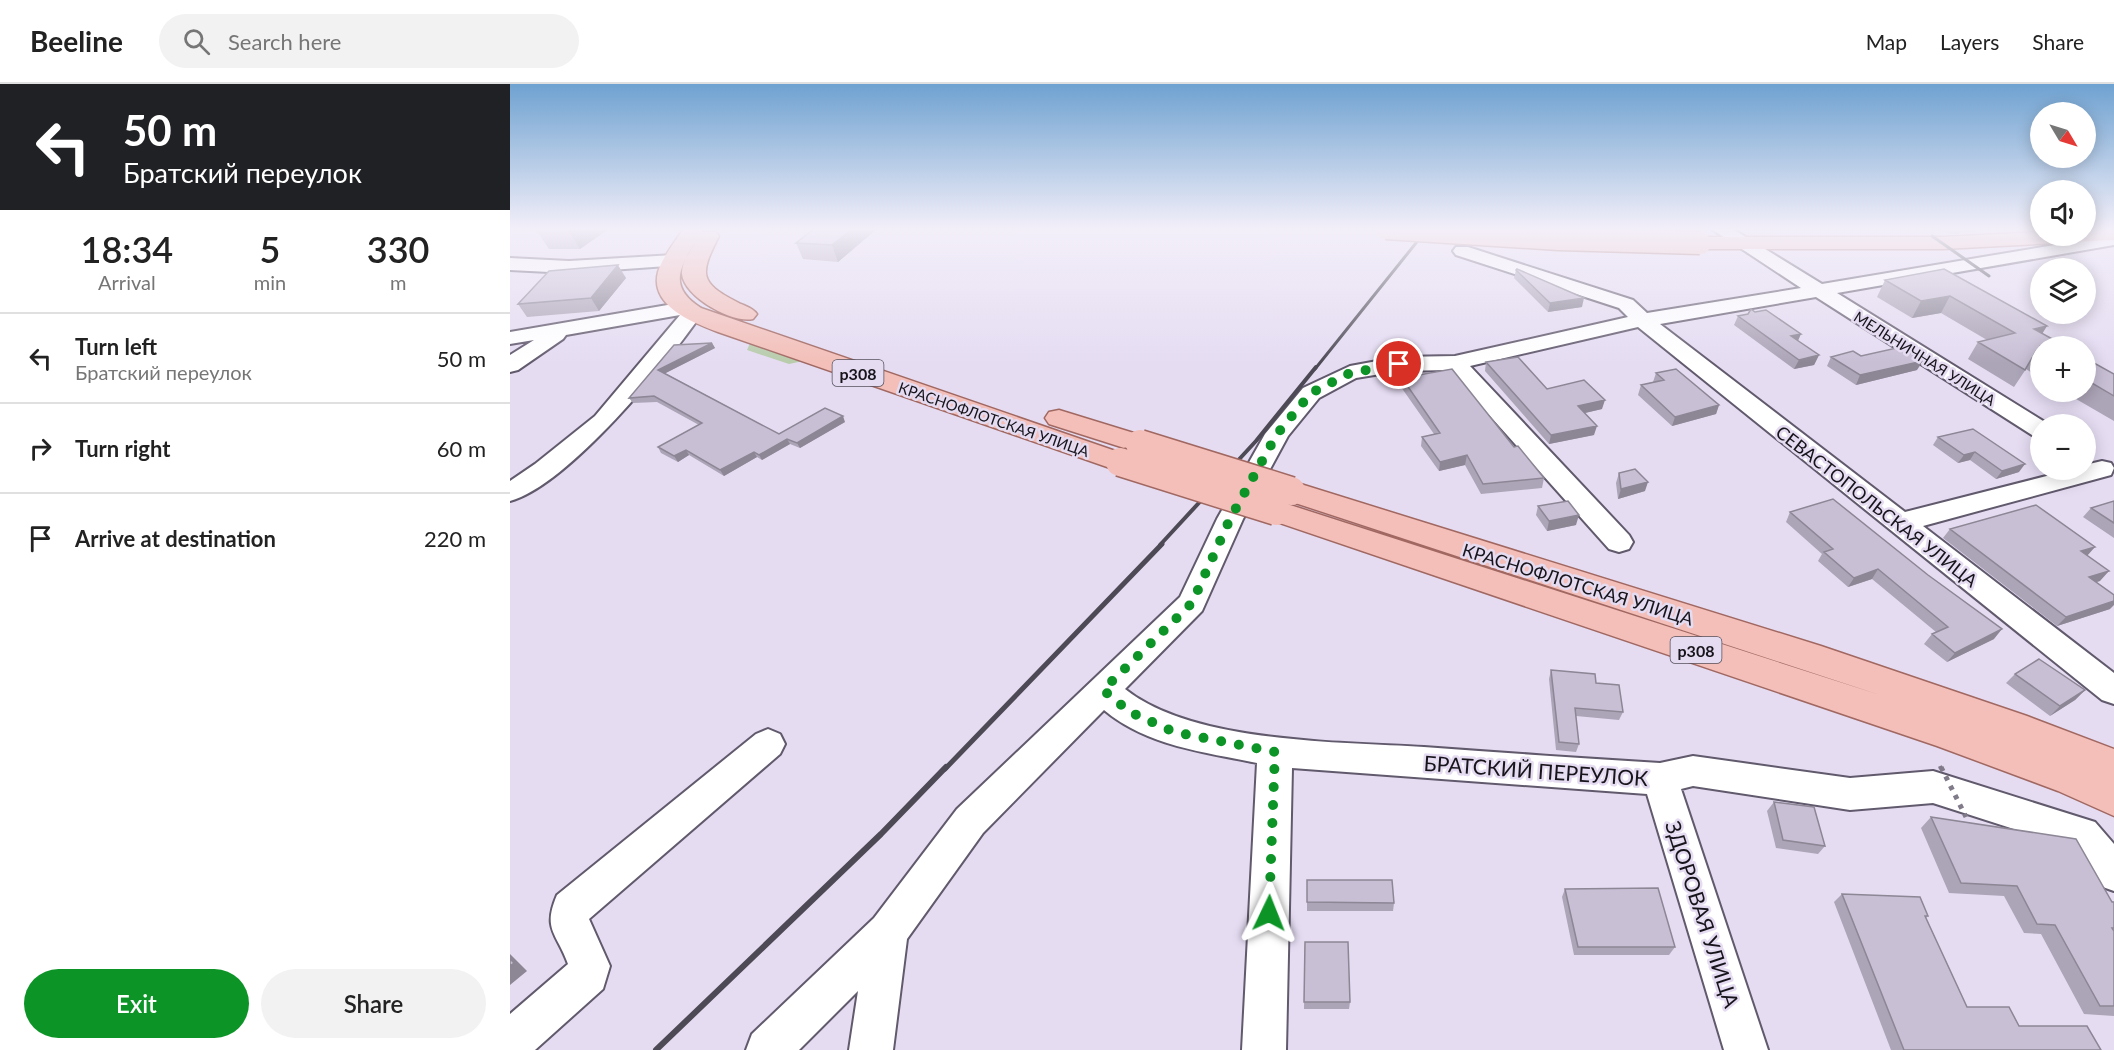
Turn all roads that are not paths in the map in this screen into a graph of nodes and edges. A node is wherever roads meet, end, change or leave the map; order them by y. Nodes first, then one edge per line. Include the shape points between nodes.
1 (670, 273) edge
2 (693, 273) edge
3 (1530, 273) edge
4 (1790, 273) edge
5 (1915, 273) edge
6 (1818, 291) junction
7 (689, 310) junction
8 (1642, 320) junction
9 (566, 328) junction
10 (510, 338) edge
11 (1455, 363) junction
12 (510, 365) edge
13 (2030, 424) edge
14 (1130, 453) junction
15 (2100, 467) edge
16 (510, 493) edge
17 (1283, 501) junction
18 (1899, 523) junction
19 (1619, 542) dead end
20 (1103, 690) junction
21 (2114, 691) edge
22 (768, 744) dead end
23 (1275, 752) junction
24 (2114, 767) edge
25 (1660, 779) junction
26 (2114, 797) edge
27 (2114, 873) edge
28 (888, 932) junction
29 (510, 1043) edge
30 (768, 1050) edge
31 (871, 1050) edge
32 (1264, 1050) edge
33 (1746, 1050) edge

1 - 7 main road via 670,292
2 - 14 main road via 698,286 721,303
3 - 8 street, СЕВАСТОПОЛЬСКАЯ УЛИЦА via 1626,304
4 - 6 street, МЕЛЬНИЧНАЯ УЛИЦА
5 - 6 street
6 - 8 street
6 - 13 street, МЕЛЬНИЧНАЯ УЛИЦА
7 - 9 street
7 - 14 main road, КРАСНОФЛОТСКАЯ УЛИЦА / p308 via 747,334
7 - 16 street via 603,421
8 - 11 street
8 - 18 street, СЕВАСТОПОЛЬСКАЯ УЛИЦА
9 - 10 street
9 - 12 street
11 - 19 street
11 - 20 street via 1399,364 1350,373 1311,393 1277,434 1230,519 1192,603
14 - 17 main road, bridge
15 - 18 street
17 - 24 main road, КРАСНОФЛОТСКАЯ УЛИЦА / P308 via 1390,525 1884,681 2013,725
17 - 26 main road, КРАСНОФЛОТСКАЯ УЛИЦА / p308 via 1947,733
18 - 21 street, СЕВАСТОПОЛЬСКАЯ УЛИЦА
20 - 23 street, БРАТСКИЙ ПЕРЕУЛОК via 1130,712 1174,732
20 - 28 street via 970,821
22 - 29 street via 571,909 569,918 590,963 588,974
23 - 25 street, БРАТСКИЙ ПЕРЕУЛОК
23 - 32 street
25 - 27 street, БРАТСКИЙ ПЕРЕУЛОК via 1693,771 1850,794 1934,787 2082,834
25 - 33 street, ЗДОРОВАЯ УЛИЦА
28 - 30 street
28 - 31 street

